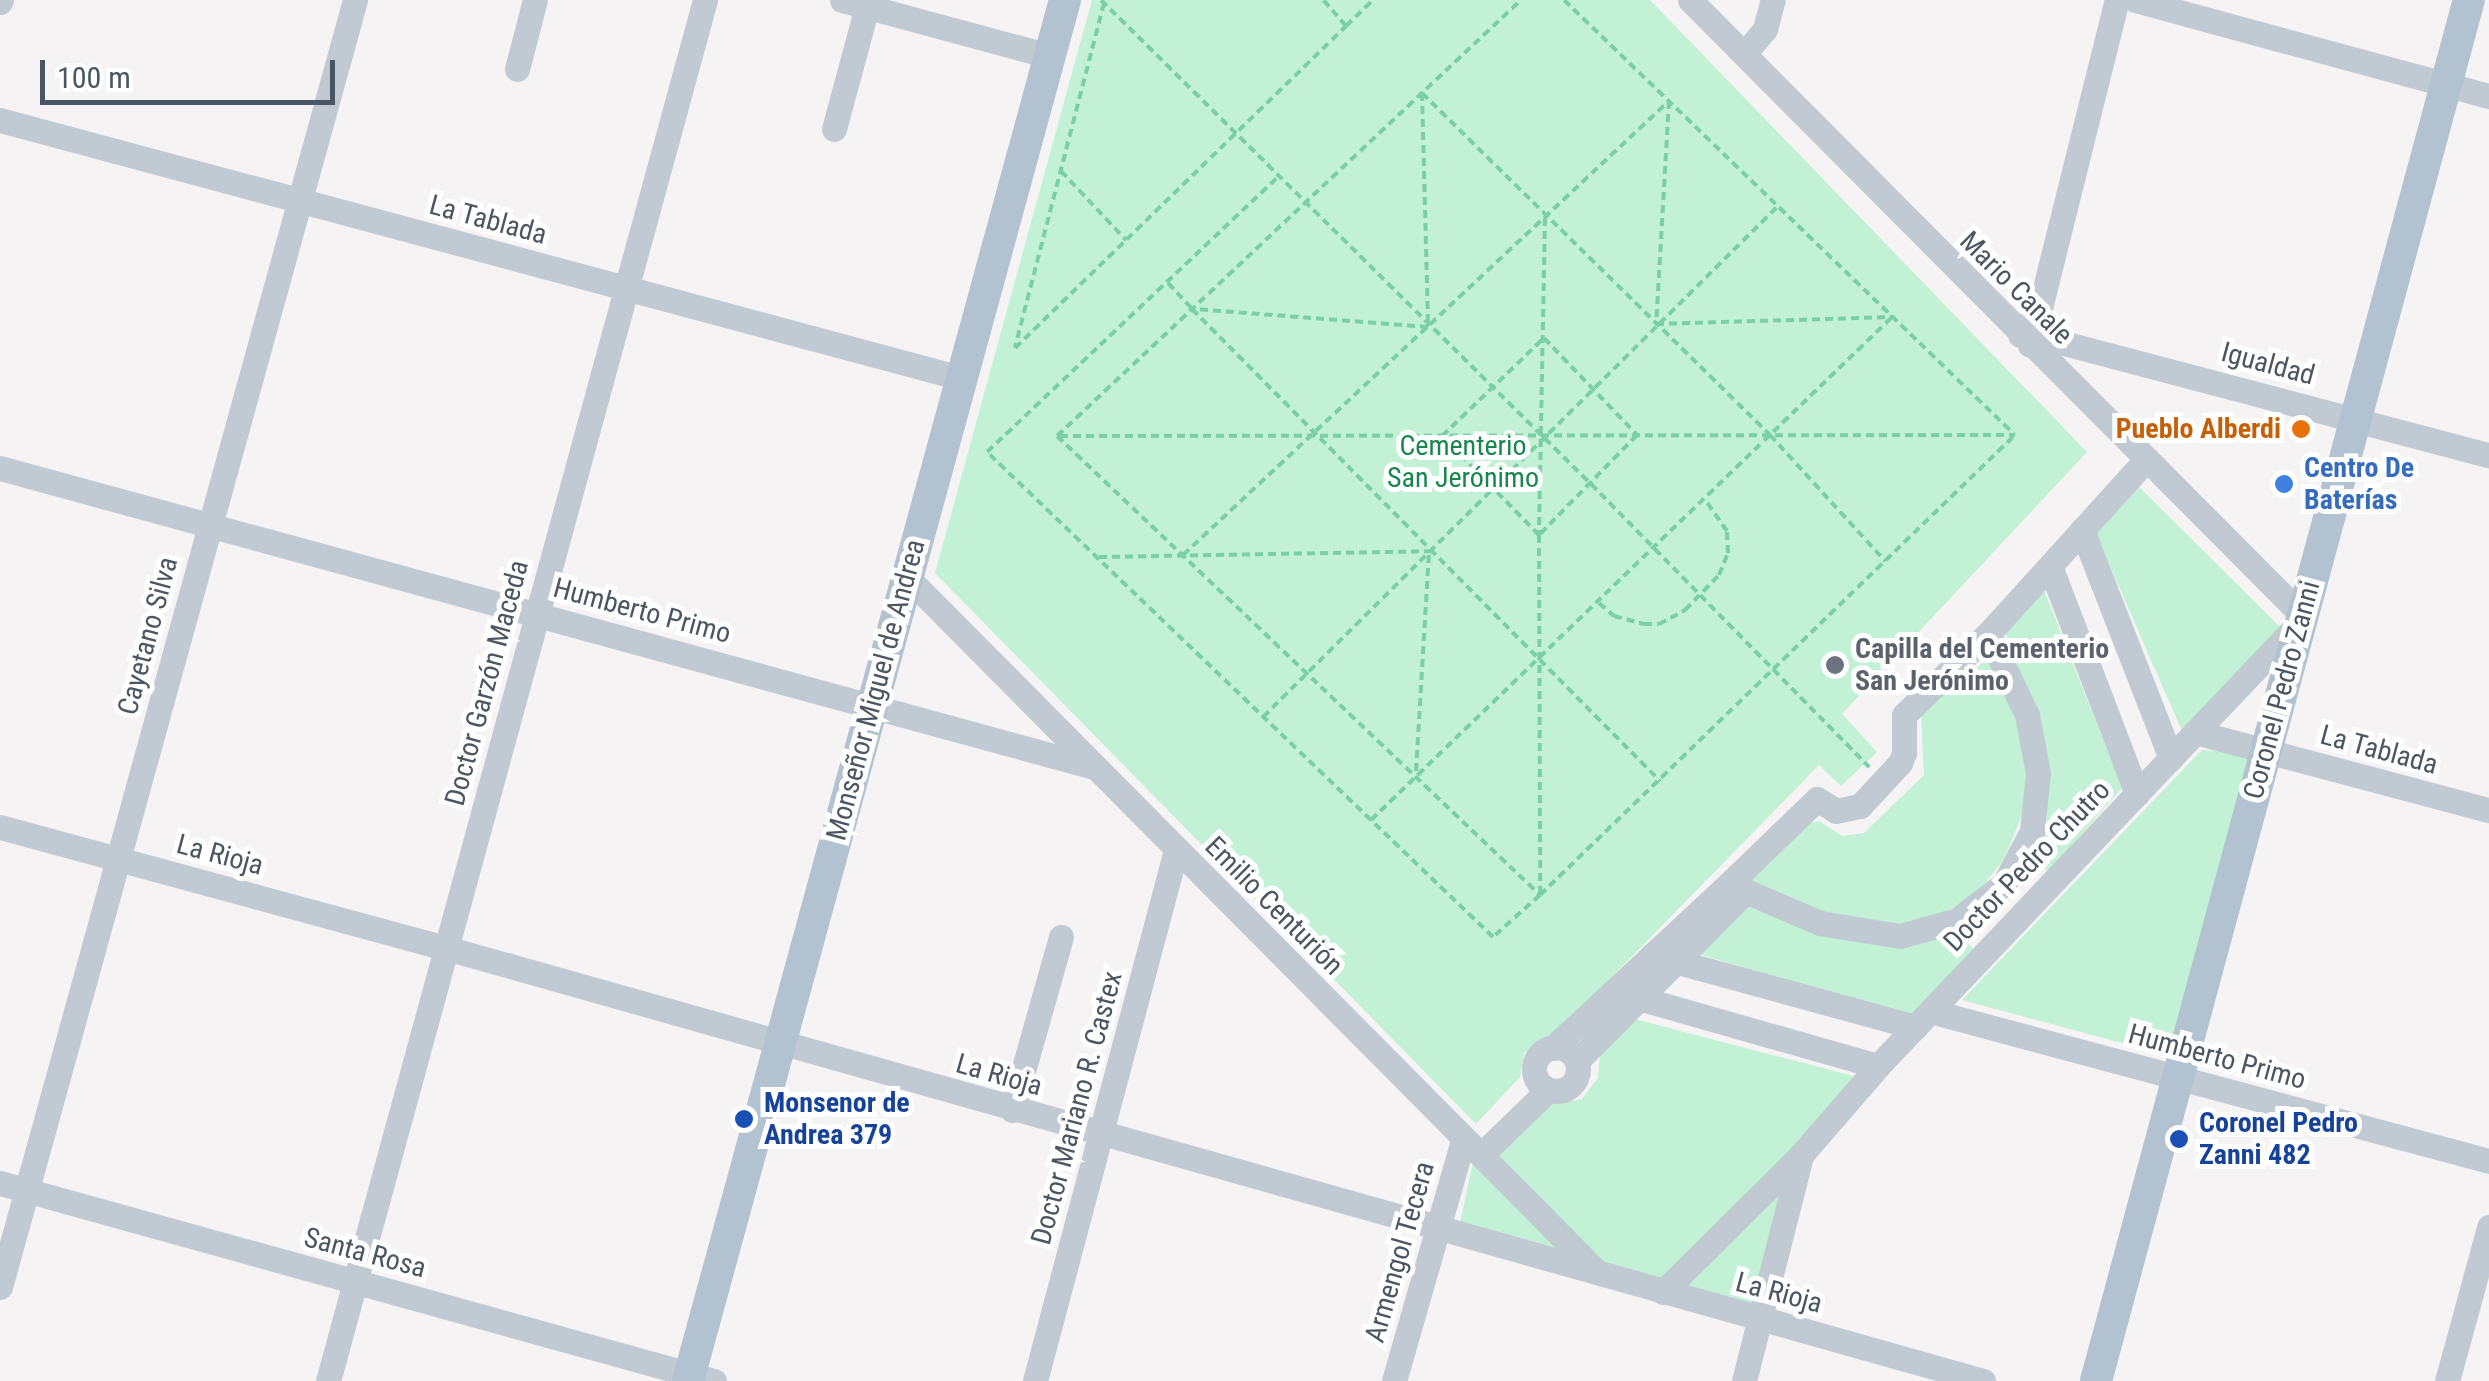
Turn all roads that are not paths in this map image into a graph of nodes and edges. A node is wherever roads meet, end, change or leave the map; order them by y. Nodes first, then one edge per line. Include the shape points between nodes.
1 (355, 0) edge
2 (535, 0) edge
3 (705, 0) edge
4 (1065, 0) edge
5 (1690, 0) edge
6 (1774, 0) edge
7 (2117, 0) edge
8 (2135, 0) edge
9 (2469, 0) edge
10 (870, 5) edge
11 (1745, 53) junction
12 (1049, 56) junction
13 (517, 69) dead end
14 (2446, 84) junction
15 (2489, 96) edge
16 (0, 120) edge
17 (834, 129) dead end
18 (300, 200) junction
19 (626, 288) junction
20 (2025, 340) junction
21 (961, 378) junction
22 (2355, 418) junction
23 (2489, 454) edge
24 (2146, 460) junction
25 (0, 468) edge
26 (210, 525) junction
27 (2082, 530) junction
28 (2050, 566) junction
29 (907, 577) junction
30 (537, 614) junction
31 (2301, 619) junction
32 (1988, 634) junction
33 (872, 704) junction
34 (2196, 732) junction
35 (2265, 752) junction
36 (2171, 758) junction
37 (1094, 767) junction
38 (2136, 794) junction
39 (2489, 810) edge
40 (0, 827) edge
41 (1176, 850) junction
42 (118, 859) junction
43 (1736, 888) junction
44 (1997, 890) junction
45 (2022, 914) junction
46 (1061, 937) dead end
47 (446, 948) junction
48 (1665, 957) junction
49 (1614, 990) junction
50 (1641, 997) junction
51 (1923, 1019) junction
52 (780, 1045) junction
53 (1553, 1048) junction
54 (1577, 1061) junction
55 (1878, 1066) junction
56 (2177, 1077) junction
57 (1548, 1090) junction
58 (1012, 1110) junction
59 (1101, 1135) junction
60 (1473, 1147) junction
61 (1801, 1154) junction
62 (2489, 1161) edge
63 (0, 1183) edge
64 (26, 1191) junction
65 (2489, 1227) edge
66 (1437, 1230) junction
67 (1599, 1275) junction
68 (355, 1282) junction
69 (0, 1287) edge
70 (1663, 1292) junction
71 (1762, 1320) junction
72 (697, 1379) edge
73 (328, 1381) edge
74 (1034, 1381) edge
75 (1394, 1381) edge
76 (1744, 1381) edge
77 (1982, 1381) edge
78 (2096, 1381) edge
79 (2447, 1381) edge

1 - 18 street, Cayetano Silva
2 - 13 street
3 - 19 street, Doctor Garzón Maceda
4 - 12 main road, Monseñor Miguel de Andrea
5 - 11 street, Mario Canale
6 - 11 street via 1765,30
7 - 20 street via 2040,308
8 - 14 street
9 - 14 main road, Coronel Pedro Zanni
10 - 12 street
10 - 17 street
11 - 20 street, Mario Canale
12 - 21 main road, Monseñor Miguel de Andrea
14 - 15 street
14 - 22 main road, Coronel Pedro Zanni
16 - 18 street, La Tablada
18 - 19 street, La Tablada
18 - 26 street, Cayetano Silva
19 - 21 street, La Tablada
19 - 30 street, Doctor Garzón Maceda
20 - 22 street, Igualdad via 2056,341
20 - 24 street, Mario Canale
21 - 29 main road, Monseñor Miguel de Andrea
22 - 23 street, Igualdad
22 - 31 main road, Coronel Pedro Zanni
24 - 27 street
24 - 31 street, Mario Canale
25 - 26 street, Humberto Primo
26 - 30 street, Humberto Primo
26 - 42 street, Cayetano Silva
27 - 28 street
27 - 36 street
28 - 32 street
28 - 38 street
29 - 33 main road, Monseñor Miguel de Andrea
29 - 37 street, Emilio Centurión
30 - 33 street, Humberto Primo
30 - 47 street, Doctor Garzón Maceda
31 - 34 street, Doctor Pedro Chutro
31 - 35 main road, Coronel Pedro Zanni
32 - 43 street via 1904,715 1904,753 1884,782 1848,811 1817,799
32 - 44 street via 2027,715 2038,773 2032,832
33 - 37 street, Humberto Primo
33 - 52 main road, Monseñor Miguel de Andrea
34 - 35 street, La Tablada
34 - 36 street, Doctor Pedro Chutro
35 - 39 street, La Tablada
35 - 56 main road, Coronel Pedro Zanni
36 - 38 street, Doctor Pedro Chutro
37 - 41 street, Emilio Centurión
38 - 45 street, Doctor Pedro Chutro
40 - 42 street, La Rioja
41 - 59 street, Doctor Mariano R. Castex
41 - 60 street, Emilio Centurión
42 - 47 street, La Rioja
42 - 64 street, Cayetano Silva
43 - 44 street via 1820,923 1900,936 1957,920
43 - 48 street
44 - 45 street
45 - 51 street, Doctor Pedro Chutro
46 - 58 street
47 - 52 street, La Rioja
47 - 68 street, Doctor Garzón Maceda
48 - 49 street
48 - 50 street
48 - 51 street, Humberto Primo
49 - 50 street
49 - 53 street
50 - 54 street
50 - 55 street
51 - 55 street, Doctor Pedro Chutro
51 - 56 street, Humberto Primo
52 - 58 street, La Rioja
52 - 72 main road, Monseñor Miguel de Andrea
53 - 54 street
53 - 57 street via 1534,1067
54 - 57 street via 1574,1082
55 - 61 street, Doctor Pedro Chutro
56 - 62 street, Humberto Primo
56 - 78 main road, Coronel Pedro Zanni
57 - 60 street
58 - 59 street, La Rioja
59 - 66 street, La Rioja
59 - 74 street, Doctor Mariano R. Castex
60 - 66 street, Armengol Tecera
60 - 67 street, Emilio Centurión
61 - 70 street, Doctor Pedro Chutro
61 - 71 street, Doctor Pedro Chutro
63 - 64 street, Santa Rosa
64 - 68 street, Santa Rosa
64 - 69 street, Cayetano Silva
65 - 79 street
66 - 67 street, La Rioja
66 - 75 street, Armengol Tecera
67 - 70 street, La Rioja
68 - 72 street, Santa Rosa
68 - 73 street, Doctor Garzón Maceda
70 - 71 street, La Rioja
71 - 76 street, Doctor Pedro Chutro
71 - 77 street, La Rioja

